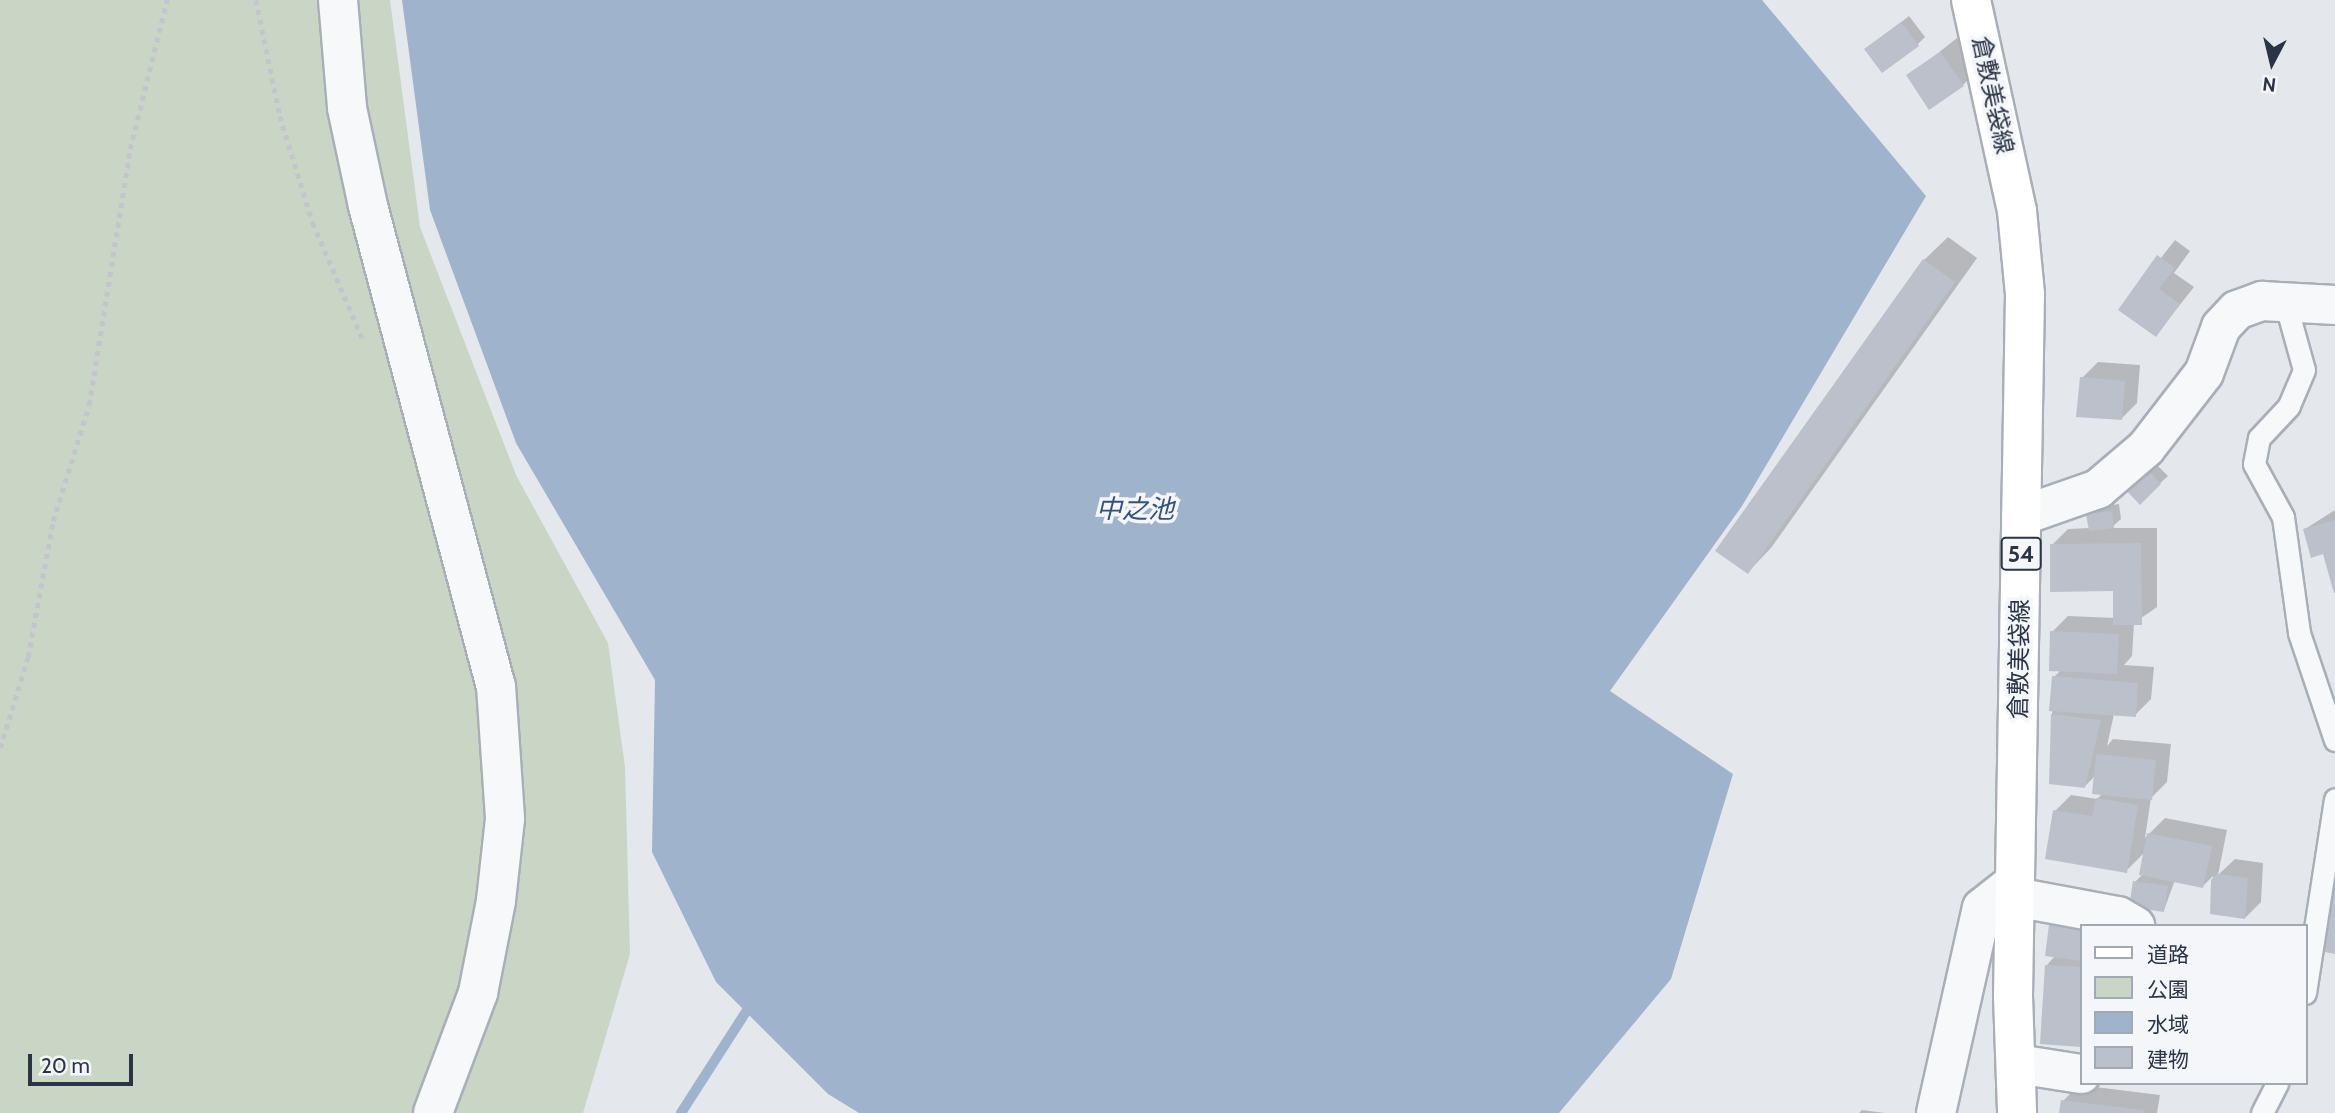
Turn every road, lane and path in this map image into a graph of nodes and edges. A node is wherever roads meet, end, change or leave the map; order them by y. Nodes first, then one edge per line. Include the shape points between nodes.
1 (167, 0) edge
2 (256, 0) edge
3 (338, 0) edge
4 (1971, 0) edge
5 (2286, 305) junction
6 (2335, 305) edge
7 (371, 355) dead end
8 (2021, 516) junction
9 (2335, 740) edge
10 (0, 748) edge
11 (2335, 799) edge
12 (2015, 889) junction
13 (2132, 924) edge
14 (2307, 980) edge
15 (2017, 1064) junction
16 (2080, 1074) edge
17 (2276, 1085) edge
18 (433, 1113) edge
19 (1936, 1113) edge
20 (2017, 1113) edge
21 (2262, 1113) edge

1 - 10 path via 130,149 89,405 53,521 28,657
2 - 7 path via 280,117 313,223
3 - 18 street via 346,108 368,206 496,686 505,819 496,901 478,993
4 - 8 main road, 倉敷美袋線 / 54 via 2017,211 2025,293
5 - 6 street
5 - 8 street via 2262,301 2237,310 2221,327 2204,373 2146,448 2098,489
5 - 9 lane via 2304,370 2289,406 2259,438 2255,464 2283,517 2299,633
8 - 12 main road, 倉敷美袋線 / 54
11 - 14 lane
12 - 13 street via 2118,916
12 - 15 main road, 倉敷美袋線 / 54
12 - 19 street via 1982,908
15 - 16 street
15 - 20 main road, 倉敷美袋線 / 54
17 - 21 lane

